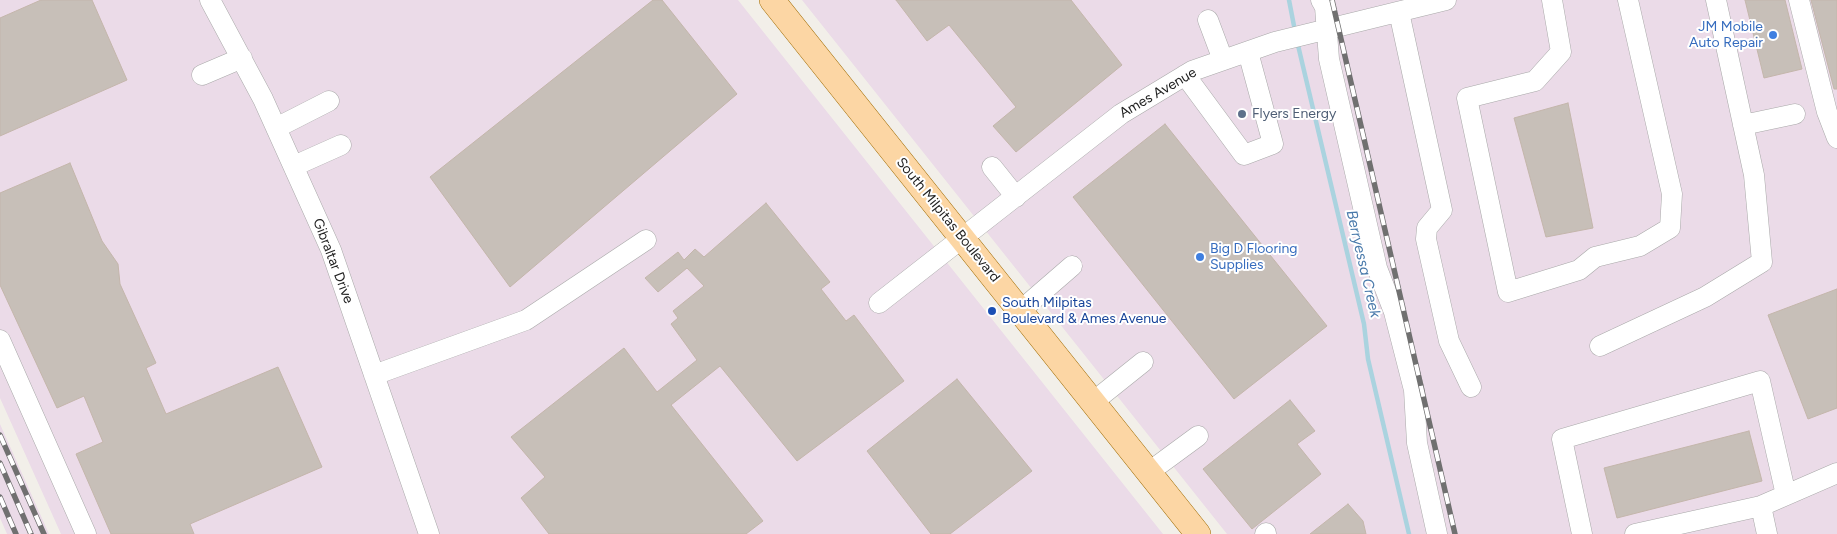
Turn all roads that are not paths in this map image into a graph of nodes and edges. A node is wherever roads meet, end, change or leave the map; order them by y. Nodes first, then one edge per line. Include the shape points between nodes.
1 (210, 0) edge
2 (772, 0) edge
3 (1321, 0) edge
4 (1446, 0) edge
5 (1552, 0) edge
6 (1628, 0) edge
7 (1716, 0) edge
8 (1799, 0) edge
9 (1403, 7) edge
10 (1208, 20) dead end
11 (1324, 30) junction
12 (1248, 52) junction
13 (242, 58) junction
14 (1223, 60) junction
15 (202, 75) dead end
16 (1185, 75) junction
17 (328, 101) dead end
18 (1795, 114) dead end
19 (1743, 125) junction
20 (276, 128) junction
21 (1837, 138) edge
22 (341, 145) dead end
23 (294, 166) junction
24 (992, 167) dead end
25 (1016, 197) junction
26 (963, 239) junction
27 (646, 240) dead end
28 (1072, 266) dead end
29 (879, 303) dead end
30 (1020, 311) junction
31 (0, 340) edge
32 (1600, 346) dead end
33 (1142, 362) dead end
34 (374, 375) junction
35 (1471, 387) dead end
36 (1093, 402) junction
37 (1198, 436) dead end
38 (1150, 472) junction
39 (1837, 473) edge
40 (1786, 495) junction
41 (1761, 506) junction
42 (86, 534) edge
43 (429, 534) edge
44 (1198, 534) edge
45 (1437, 534) edge
46 (1582, 534) edge
47 (1635, 534) edge
48 (1768, 534) edge

1 - 13 street, Gibraltar Drive
2 - 26 main road, South Milpitas Boulevard
3 - 11 street via 1325,7
4 - 9 street, Ames Avenue
5 - 6 street via 1561,52 1535,81 1467,98 1508,292 1579,270 1594,257 1640,246 1670,228 1672,194
7 - 19 street
8 - 21 street via 1827,112
9 - 11 street, Ames Avenue
9 - 35 street via 1442,210 1427,228 1426,239 1449,341
10 - 14 street
11 - 12 street, Ames Avenue
11 - 45 street via 1377,268 1394,312 1414,390 1417,443
12 - 14 street, Ames Avenue
12 - 16 street via 1273,144 1244,156
13 - 15 street
13 - 20 street, Gibraltar Drive
14 - 16 street, Ames Avenue
16 - 25 street, Ames Avenue via 1121,114
17 - 20 street
18 - 19 street
19 - 32 street via 1754,175 1762,262 1705,297
20 - 23 street, Gibraltar Drive
22 - 23 street
23 - 34 street, Gibraltar Drive via 331,250
24 - 25 street
25 - 26 street, Ames Avenue
26 - 29 street, Ames Avenue
26 - 30 main road, South Milpitas Boulevard
27 - 34 street via 526,320
28 - 30 street
30 - 36 main road, South Milpitas Boulevard
31 - 42 street
33 - 36 street
34 - 43 street, Gibraltar Drive
36 - 38 main road, South Milpitas Boulevard
37 - 38 street
38 - 44 main road, South Milpitas Boulevard
39 - 40 street
40 - 41 street
40 - 46 street via 1760,381 1562,439
41 - 47 street
41 - 48 street

